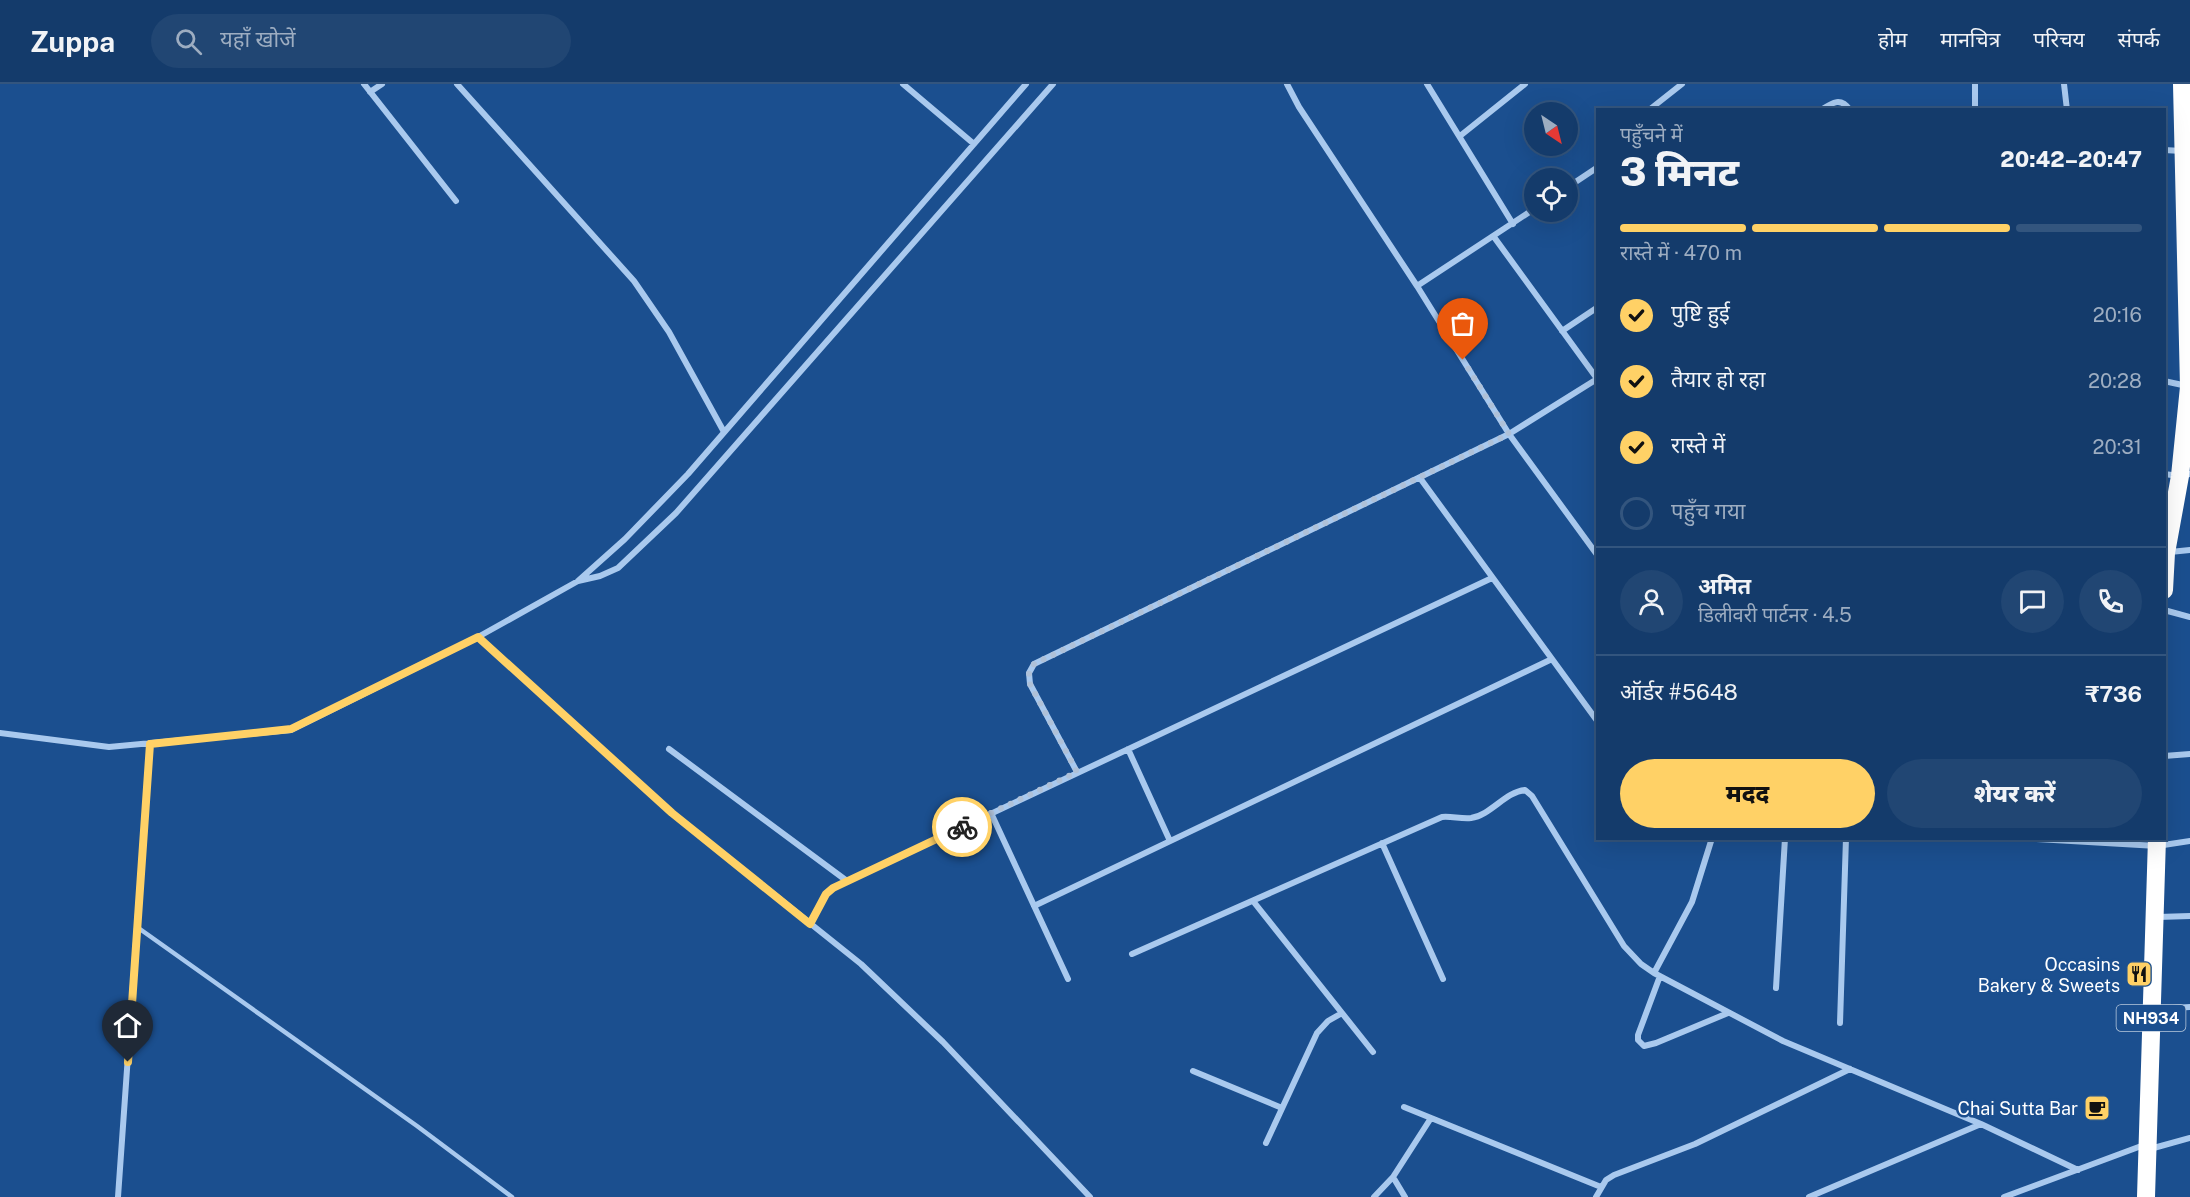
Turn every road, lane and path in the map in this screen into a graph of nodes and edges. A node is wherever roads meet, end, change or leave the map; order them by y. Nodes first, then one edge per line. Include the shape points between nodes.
1 (364, 84) edge
2 (382, 84) edge
3 (457, 84) edge
4 (903, 84) edge
5 (1026, 84) edge
6 (1053, 84) edge
7 (1287, 84) edge
8 (1427, 84) edge
9 (1525, 84) edge
10 (1682, 84) edge
11 (1975, 84) edge
12 (2064, 84) edge
13 (2182, 84) edge
14 (370, 92) junction
15 (1652, 108) edge
16 (1824, 108) edge
17 (1849, 108) edge
18 (1975, 108) edge
19 (2067, 108) edge
20 (1460, 136) junction
21 (974, 144) junction
22 (2166, 150) edge
23 (2184, 151) junction
24 (1596, 168) edge
25 (1578, 180) edge
26 (456, 201) dead end
27 (1524, 216) edge
28 (1513, 224) junction
29 (1494, 237) junction
30 (1417, 286) junction
31 (1596, 308) edge
32 (1562, 331) junction
33 (1596, 378) edge
34 (1596, 380) edge
35 (2166, 381) edge
36 (2189, 387) edge
37 (724, 432) junction
38 (1509, 434) junction
39 (2178, 475) edge
40 (1420, 478) junction
41 (2190, 550) edge
42 (1596, 553) edge
43 (2166, 553) edge
44 (1492, 578) junction
45 (578, 581) junction
46 (2166, 611) edge
47 (2190, 617) edge
48 (478, 637) junction
49 (1552, 659) junction
50 (1596, 719) edge
51 (0, 733) edge
52 (150, 744) junction
53 (669, 749) dead end
54 (1128, 749) junction
55 (2190, 754) edge
56 (2166, 756) edge
57 (1077, 772) junction
58 (991, 813) junction
59 (1711, 840) edge
60 (1785, 840) edge
61 (1846, 840) edge
62 (2088, 840) edge
63 (1170, 841) junction
64 (2190, 841) edge
65 (2157, 842) edge
66 (1382, 843) junction
67 (847, 881) junction
68 (1252, 900) junction
69 (1034, 906) junction
70 (2190, 916) edge
71 (2154, 917) junction
72 (810, 924) junction
73 (137, 927) junction
74 (1132, 954) dead end
75 (1657, 975) junction
76 (1068, 979) dead end
77 (1443, 979) dead end
78 (1776, 988) dead end
79 (2190, 1007) edge
80 (2152, 1010) junction
81 (1342, 1013) junction
82 (1728, 1013) junction
83 (1840, 1023) dead end
84 (1373, 1052) dead end
85 (1850, 1069) junction
86 (1193, 1071) dead end
87 (1404, 1107) dead end
88 (1282, 1108) junction
89 (1431, 1118) junction
90 (1981, 1124) junction
91 (2190, 1138) edge
92 (1266, 1143) dead end
93 (2148, 1147) junction
94 (2078, 1170) junction
95 (1393, 1177) junction
96 (1601, 1188) junction
97 (118, 1197) edge
98 (512, 1197) edge
99 (1090, 1197) edge
100 (1374, 1197) edge
101 (1405, 1197) edge
102 (1596, 1197) edge
103 (1809, 1197) edge
104 (2004, 1197) edge
105 (2146, 1197) edge

1 - 14 street
2 - 14 street
3 - 37 street via 634,281 669,332
4 - 21 street
5 - 21 street
6 - 45 street via 676,513 618,568
7 - 30 street
8 - 20 street
9 - 20 street
10 - 15 street
11 - 18 street
12 - 19 street
13 - 23 highway
14 - 26 street
16 - 17 street via 1840,101
20 - 28 street
21 - 37 street
22 - 23 street
23 - 36 highway
24 - 25 street
27 - 28 street
28 - 29 street
29 - 30 street
29 - 32 street
30 - 38 street
31 - 32 street
32 - 33 street
34 - 38 street
35 - 36 street
36 - 39 highway
37 - 45 street via 649,515
38 - 40 street
38 - 42 street
39 - 43 highway
40 - 44 street
40 - 57 street via 1034,664 1029,673 1030,684
41 - 43 street
44 - 49 street
44 - 54 street
45 - 48 street
46 - 47 street
48 - 52 street via 291,729
48 - 72 street via 672,813
49 - 50 street
49 - 63 street
51 - 52 street via 109,747
52 - 73 street
53 - 67 street
54 - 57 street
54 - 63 street
55 - 56 street
57 - 58 street
58 - 67 street
58 - 69 street
59 - 75 street via 1692,902
60 - 78 street
61 - 83 street
62 - 65 street
63 - 69 street
64 - 65 street
65 - 71 highway, NH934
66 - 68 street
66 - 75 street via 1442,817 1479,815 1526,790 1624,946
66 - 77 street
67 - 72 street via 826,894
68 - 74 street
68 - 81 street
69 - 76 street
70 - 71 street
71 - 80 highway, NH934
72 - 99 street via 861,964 935,1034
73 - 97 street
73 - 98 lane
75 - 82 street
75 - 82 street via 1638,1035 1644,1046
79 - 80 street
80 - 93 highway, NH934
81 - 84 street
81 - 88 street via 1317,1033
82 - 85 street
85 - 90 street
85 - 96 street via 1695,1143 1614,1175
86 - 88 street
87 - 89 street
88 - 92 street
89 - 95 street
89 - 96 street
90 - 94 street
90 - 103 street
91 - 93 street
93 - 94 street
93 - 105 highway, NH934
94 - 104 street
95 - 100 street
95 - 101 street
96 - 102 street

